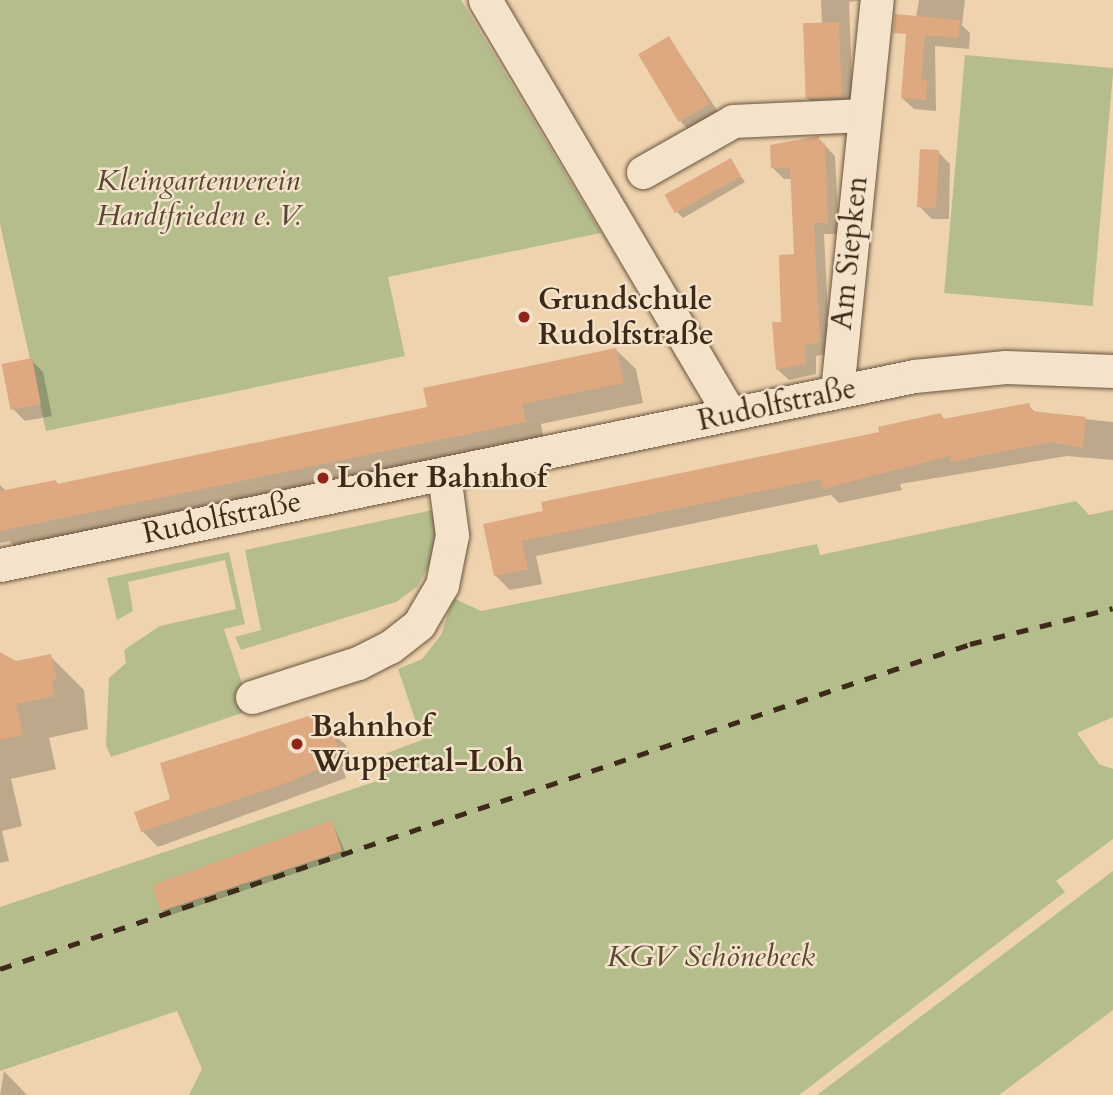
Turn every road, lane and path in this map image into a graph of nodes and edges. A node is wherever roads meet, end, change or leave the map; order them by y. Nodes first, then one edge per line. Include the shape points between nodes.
1 (485, 0) edge
2 (877, 0) edge
3 (864, 115) junction
4 (643, 172) dead end
5 (1113, 371) edge
6 (837, 391) junction
7 (730, 414) junction
8 (444, 474) junction
9 (0, 565) edge
10 (252, 697) dead end

1 - 7 street
2 - 3 street, Am Siepken
3 - 4 street via 733,121
3 - 6 street, Am Siepken
5 - 6 street, Rudolfstraße via 1006,367
6 - 7 street, Rudolfstraße
7 - 8 street, Rudolfstraße
8 - 9 street, Rudolfstraße
8 - 10 street via 452,535 442,584 419,624 390,647 358,663

